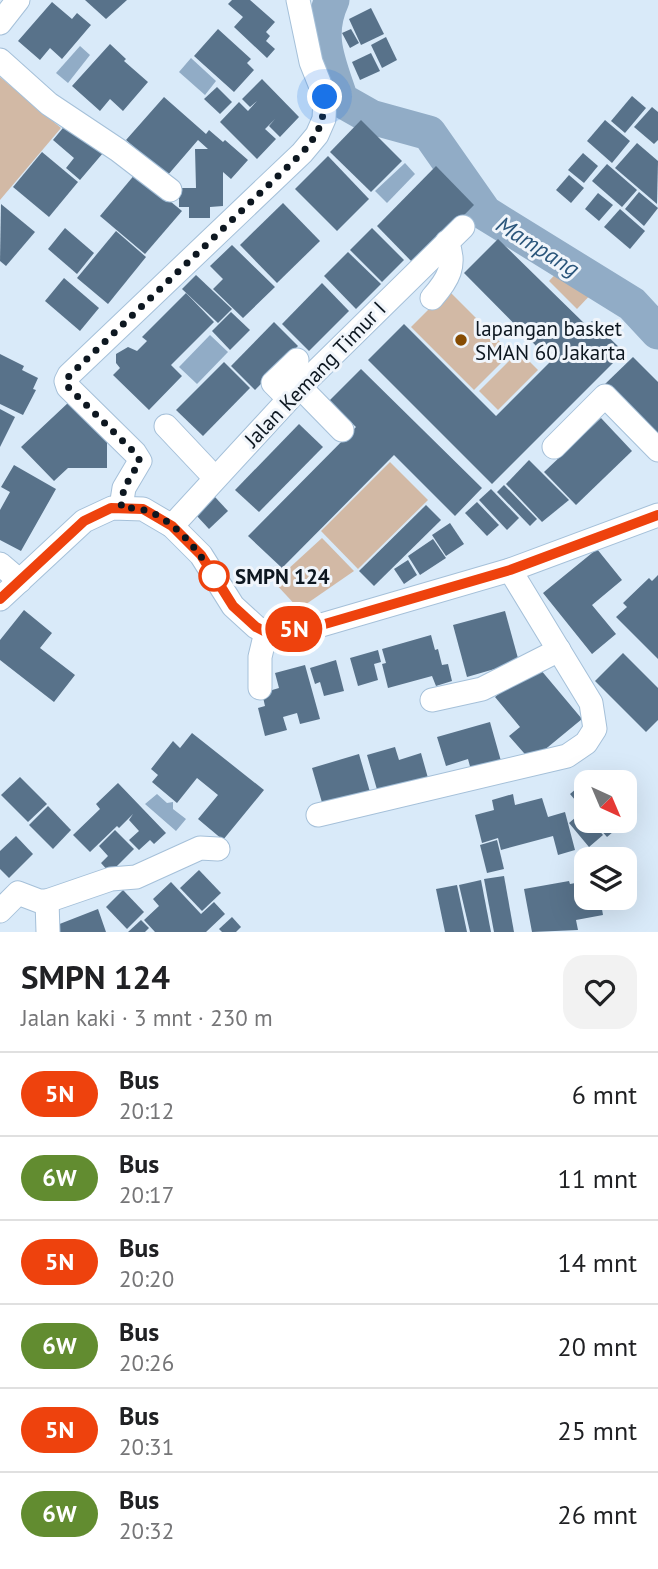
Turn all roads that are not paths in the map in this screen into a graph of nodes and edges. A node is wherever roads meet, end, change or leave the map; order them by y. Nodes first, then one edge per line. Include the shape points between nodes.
1 (18, 0) edge
2 (299, 0) edge
3 (0, 23) edge
4 (0, 60) edge
5 (170, 190) dead end
6 (432, 298) dead end
7 (297, 360) dead end
8 (295, 393) junction
9 (166, 426) dead end
10 (342, 430) dead end
11 (554, 447) dead end
12 (658, 450) edge
13 (215, 478) junction
14 (121, 507) junction
15 (658, 515) edge
16 (172, 526) junction
17 (0, 564) edge
18 (510, 570) junction
19 (20, 581) junction
20 (0, 599) edge
21 (266, 632) junction
22 (559, 650) junction
23 (260, 688) dead end
24 (432, 700) dead end
25 (318, 815) dead end
26 (218, 849) dead end
27 (47, 901) junction
28 (0, 911) edge
29 (48, 932) edge

1 - 3 street
2 - 14 street via 325,97 317,135 66,381 140,461 124,488
4 - 5 street via 49,104
6 - 8 street, Jalan Kemang Timur I via 453,263 455,234
7 - 8 street via 273,383
8 - 10 street
8 - 13 street, Jalan Kemang Timur I
9 - 13 street
11 - 12 street via 605,396
13 - 16 street, Jalan Kemang Timur I
14 - 16 street via 143,509
14 - 19 street via 84,521
15 - 18 street
16 - 21 street via 201,555 233,606
17 - 19 street
18 - 21 street via 318,626
18 - 22 street
19 - 20 street
21 - 23 street
22 - 24 street via 482,689
22 - 25 street via 591,704 595,729 586,743 567,756
26 - 27 street via 200,848 136,877 111,879
27 - 28 street via 18,893
27 - 29 street

